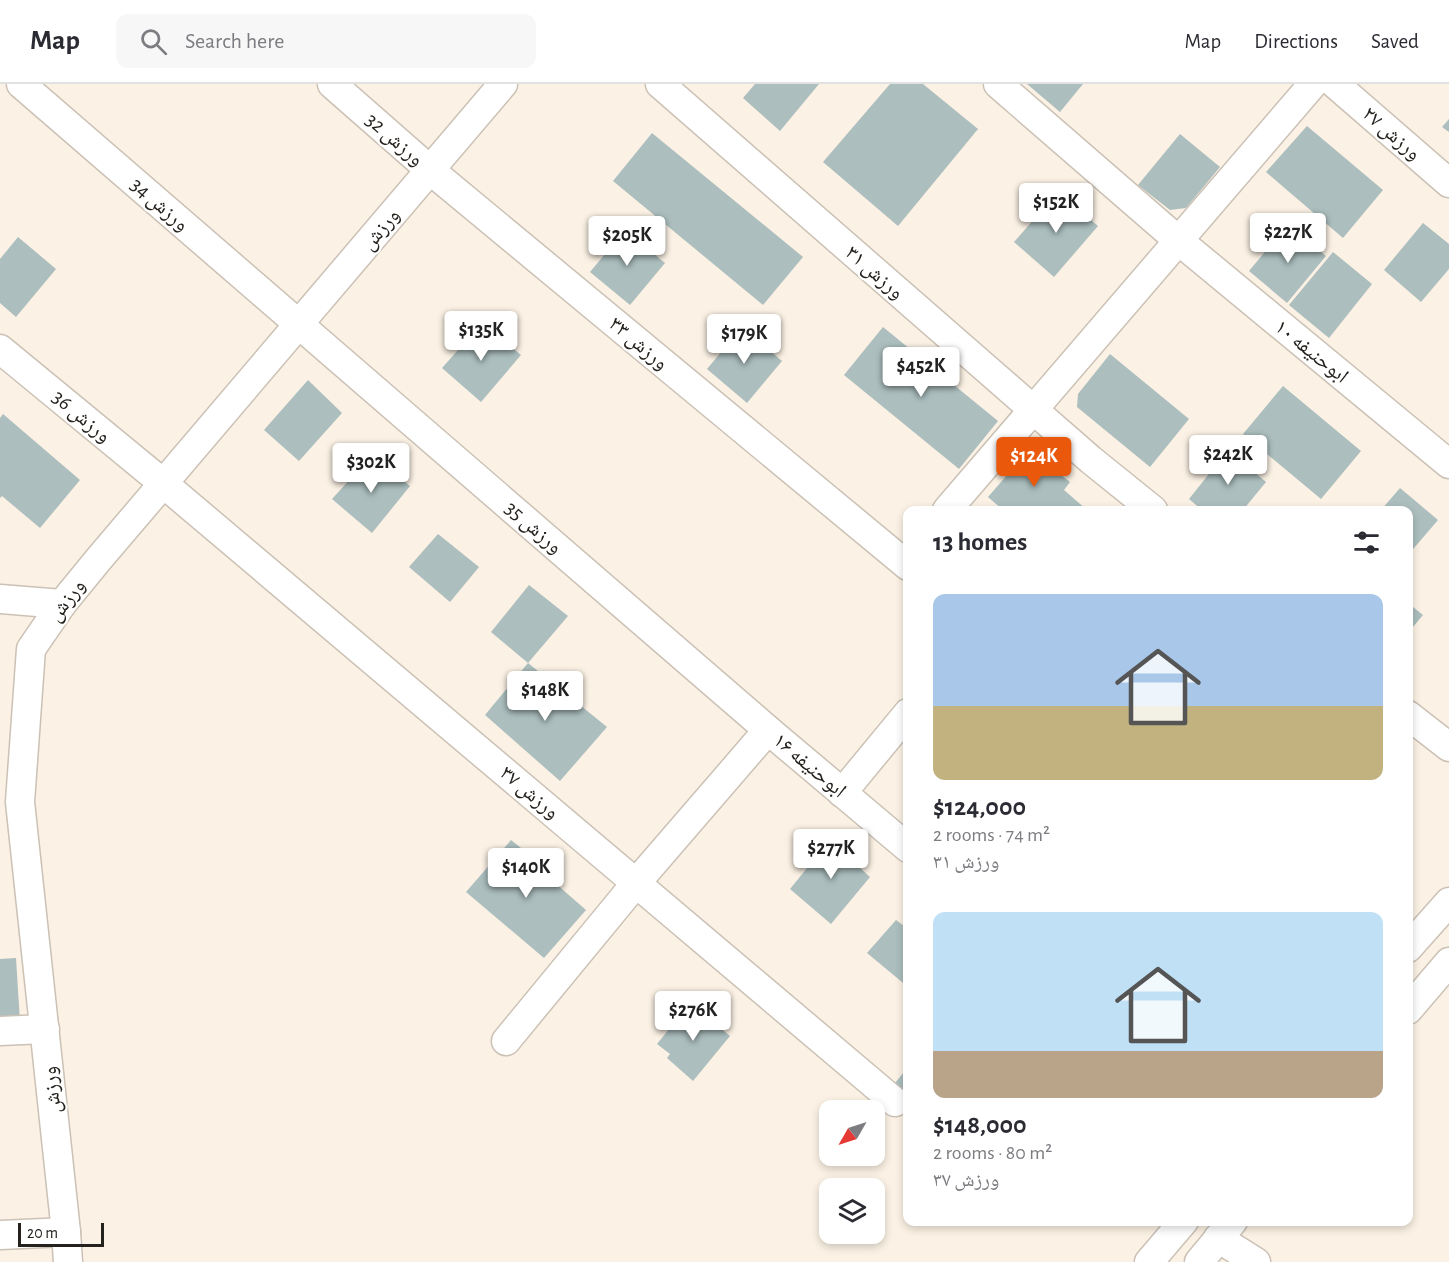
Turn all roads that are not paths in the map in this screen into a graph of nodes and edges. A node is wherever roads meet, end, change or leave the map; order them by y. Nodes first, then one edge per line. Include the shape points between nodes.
1 (21, 84) edge
2 (332, 84) edge
3 (503, 84) edge
4 (660, 84) edge
5 (998, 84) edge
6 (1313, 84) edge
7 (1335, 84) edge
8 (430, 170) junction
9 (1449, 183) edge
10 (1177, 240) junction
11 (300, 324) junction
12 (0, 349) edge
13 (1033, 410) junction
14 (1449, 464) edge
15 (164, 484) junction
16 (950, 506) edge
17 (1148, 506) edge
18 (903, 559) edge
19 (0, 598) edge
20 (62, 604) junction
21 (903, 719) edge
22 (1413, 719) edge
23 (768, 730) junction
24 (1449, 747) edge
25 (842, 793) junction
26 (10, 803) edge
27 (903, 844) edge
28 (636, 883) junction
29 (1449, 903) edge
30 (1413, 943) edge
31 (1444, 980) edge
32 (1413, 1006) edge
33 (45, 1029) junction
34 (0, 1031) edge
35 (506, 1041) dead end
36 (895, 1102) dead end
37 (1180, 1226) edge
38 (1226, 1230) edge
39 (66, 1232) junction
40 (0, 1235) edge
41 (68, 1262) edge
42 (1149, 1262) edge
43 (1199, 1262) edge
44 (1256, 1262) edge

1 - 11 street, ورزش 34
2 - 8 street, ورزش 32
3 - 8 street, ورزش
4 - 13 street, ورزش ۳۱
5 - 10 street, ابوحنیفه ۱۰
6 - 10 street
7 - 9 street, ورزش ۲۷
8 - 11 street, ورزش
8 - 18 street, ورزش ۳۳
10 - 13 street
10 - 14 street, ابوحنیفه ۱۰
11 - 15 street, ورزش
11 - 23 street, ورزش 35
12 - 15 street, ورزش 36
13 - 16 street
13 - 17 street, ورزش ۳۱
15 - 20 street, ورزش
15 - 28 street, ورزش ۳۷
19 - 20 street
20 - 26 street, ورزش via 30,649
21 - 25 street
22 - 24 street
23 - 25 street, ابوحنیفه ۱۶
23 - 28 street
25 - 27 street, ابوحنیفه ۱۶
26 - 33 street, ورزش
28 - 35 street
28 - 36 street, ورزش ۳۷
29 - 30 street
31 - 32 street
33 - 34 street
33 - 39 street, ورزش
37 - 42 street
38 - 43 street
38 - 44 street
39 - 40 street
39 - 41 street, ورزش

